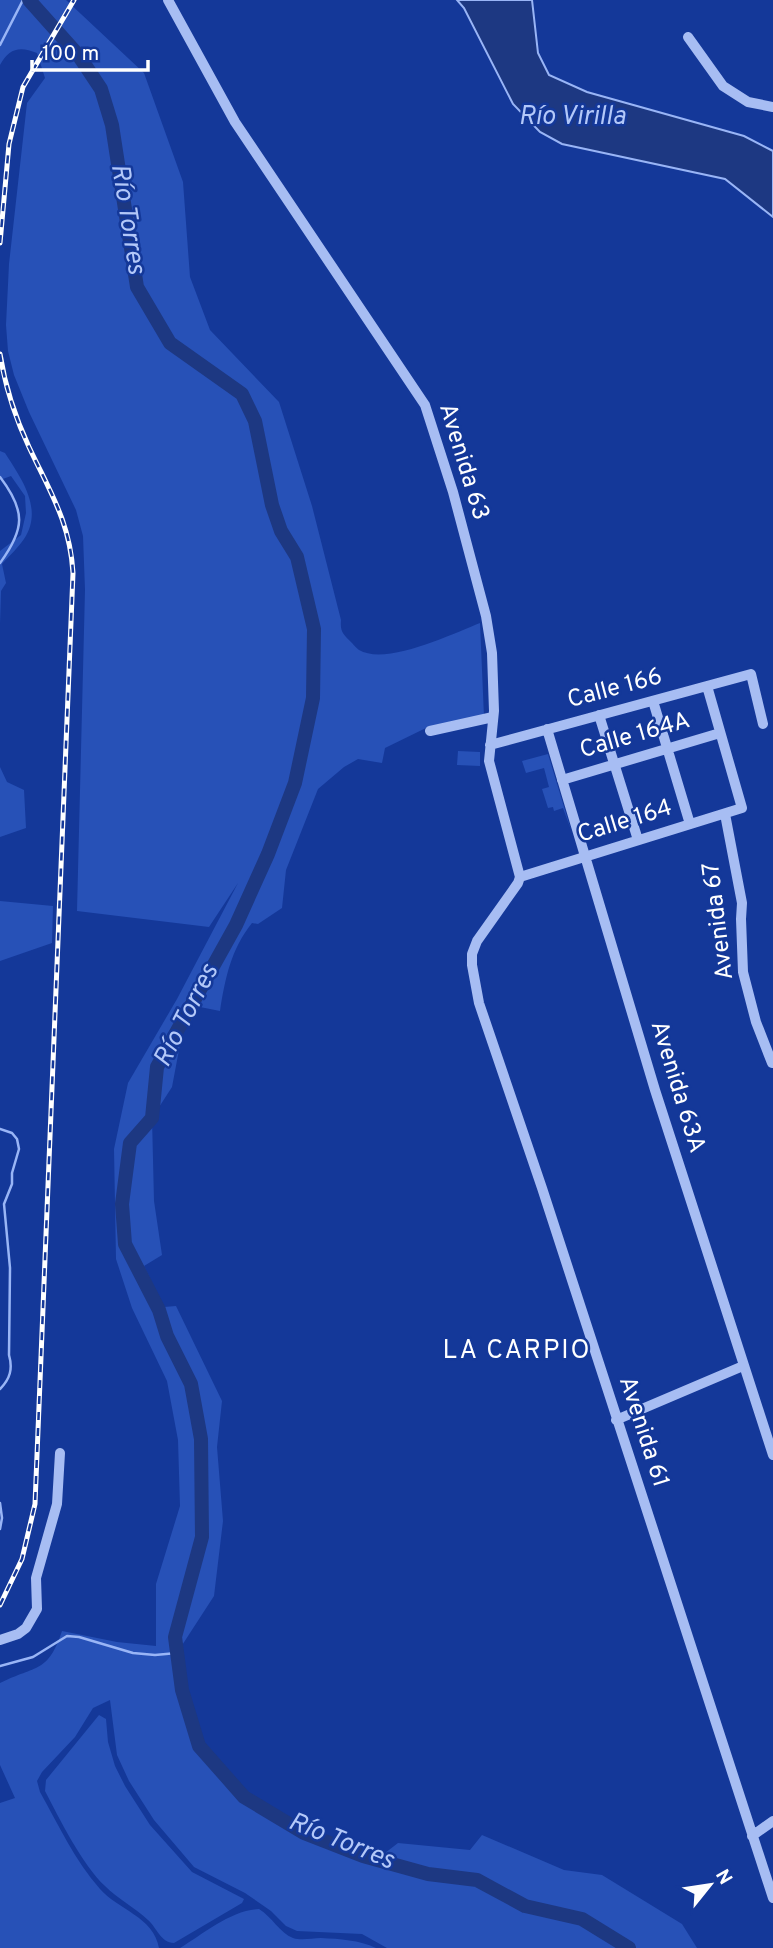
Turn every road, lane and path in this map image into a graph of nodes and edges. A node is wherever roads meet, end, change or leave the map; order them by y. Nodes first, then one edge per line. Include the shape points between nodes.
1 (168, 0) edge
2 (688, 37) dead end
3 (773, 107) edge
4 (707, 686) junction
5 (653, 701) junction
6 (599, 715) junction
7 (493, 717) junction
8 (763, 724) dead end
9 (547, 729) junction
10 (430, 731) dead end
11 (720, 733) junction
12 (490, 745) junction
13 (667, 749) junction
14 (613, 765) junction
15 (562, 780) junction
16 (725, 814) junction
17 (690, 824) junction
18 (638, 840) junction
19 (584, 857) junction
20 (520, 877) junction
21 (772, 1063) edge
22 (743, 1366) junction
23 (616, 1420) junction
24 (60, 1453) dead end
25 (773, 1455) edge
26 (0, 1640) edge
27 (773, 1821) edge
28 (752, 1836) junction
29 (773, 1898) edge

1 - 7 street, Avenida 63 via 235,122 425,405 486,616
2 - 3 street via 723,86 748,102
4 - 5 street, Calle 166
4 - 8 street, Calle 166 via 751,674
4 - 11 street
5 - 6 street, Calle 166
5 - 13 street
6 - 9 street, Calle 166
6 - 14 street
7 - 10 street
7 - 12 street, Avenida 63
9 - 12 street, Calle 166
9 - 15 street, Avenida 63A
11 - 13 street, Calle 164A
11 - 16 street, Calle 164 via 742,808
12 - 20 street, Avenida 63 via 489,761
13 - 14 street, Calle 164A
13 - 17 street
14 - 15 street, Calle 164A
14 - 18 street
15 - 19 street, Avenida 63A
16 - 17 street, Calle 164
16 - 21 street, Avenida 67 via 743,902 743,972
17 - 18 street, Calle 164
18 - 19 street, Calle 164
19 - 20 street, Calle 164
19 - 22 street, Avenida 63A
20 - 23 street, Avenida 61 via 477,941 472,954 474,980
22 - 23 street
22 - 25 street, Avenida 63A
23 - 28 street, Avenida 61
24 - 26 street via 57,1504 36,1578 37,1609 26,1628
27 - 28 street
28 - 29 street, Avenida 61

